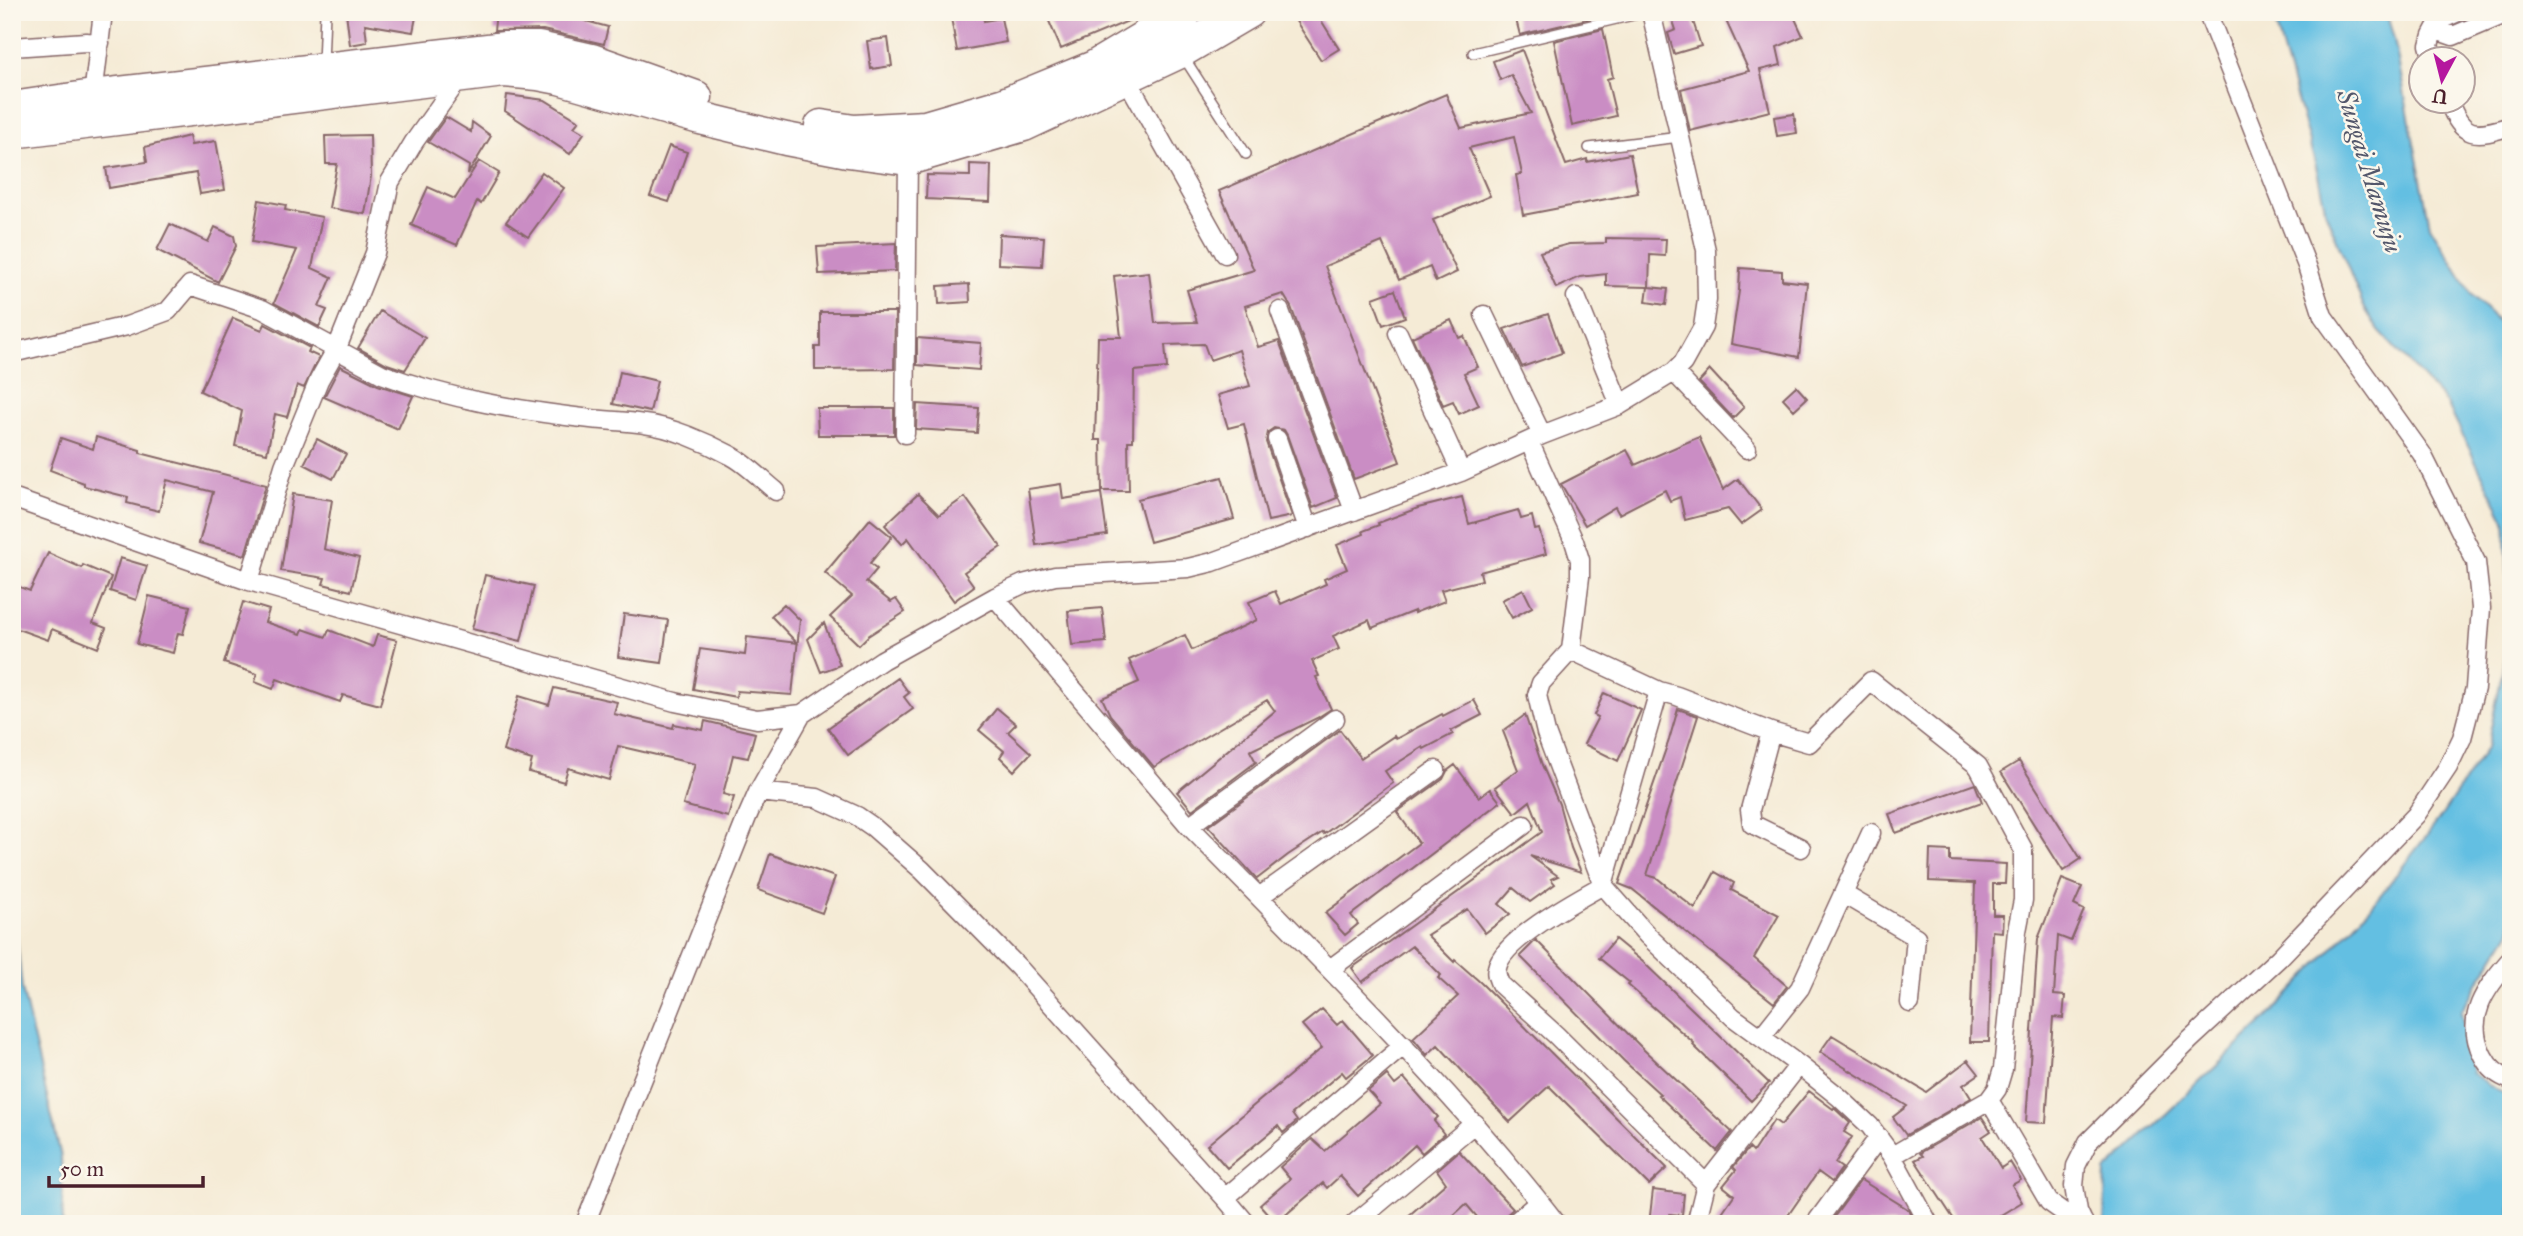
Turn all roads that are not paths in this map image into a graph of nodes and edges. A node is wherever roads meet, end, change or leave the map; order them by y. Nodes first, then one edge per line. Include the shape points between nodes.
1 (103, 12) edge
2 (325, 12) edge
3 (1186, 12) edge
4 (1248, 12) edge
5 (1648, 12) edge
6 (2207, 12) edge
7 (2458, 12) edge
8 (2510, 12) edge
9 (1148, 22) edge
10 (2436, 30) junction
11 (100, 43) junction
12 (2428, 46) edge
13 (12, 47) edge
14 (1180, 52) junction
15 (1473, 53) dead end
16 (323, 69) junction
17 (461, 76) junction
18 (1126, 78) junction
19 (84, 106) junction
20 (12, 108) edge
21 (2454, 116) edge
22 (2511, 126) edge
23 (12, 132) edge
24 (1680, 137) junction
25 (1589, 148) dead end
26 (1246, 154) dead end
27 (908, 159) junction
28 (1225, 254) dead end
29 (1576, 297) dead end
30 (1280, 310) dead end
31 (1484, 315) dead end
32 (1398, 333) dead end
33 (337, 348) junction
34 (12, 353) edge
35 (1674, 372) junction
36 (1620, 405) junction
37 (905, 434) dead end
38 (1536, 438) junction
39 (1277, 439) dead end
40 (1747, 449) dead end
41 (1461, 472) junction
42 (776, 491) dead end
43 (12, 498) edge
44 (1354, 511) junction
45 (1308, 528) junction
46 (249, 581) junction
47 (995, 597) junction
48 (1571, 650) junction
49 (1659, 691) junction
50 (802, 714) junction
51 (1335, 719) dead end
52 (1771, 732) junction
53 (1436, 770) dead end
54 (758, 792) junction
55 (1524, 825) dead end
56 (1189, 827) junction
57 (1871, 833) dead end
58 (1801, 848) dead end
59 (1603, 885) junction
60 (1844, 895) junction
61 (1259, 897) junction
62 (2511, 959) edge
63 (1330, 970) junction
64 (1910, 1003) dead end
65 (1761, 1037) junction
66 (1404, 1045) junction
67 (1799, 1065) junction
68 (2511, 1080) edge
69 (1989, 1100) junction
70 (1475, 1123) junction
71 (1879, 1137) junction
72 (1892, 1156) junction
73 (1706, 1184) junction
74 (1225, 1198) junction
75 (1539, 1202) junction
76 (2083, 1222) edge
77 (585, 1224) edge
78 (1247, 1224) edge
79 (1354, 1224) edge
80 (1513, 1224) edge
81 (1557, 1224) edge
82 (1696, 1224) edge
83 (1815, 1224) edge
84 (1928, 1224) edge

1 - 11 street
2 - 16 lane
3 - 9 highway
4 - 14 highway
5 - 15 lane
5 - 24 street
6 - 76 street via 2323,316 2422,454 2476,562 2481,608 2475,688 2462,738 2416,815 2279,958 2088,1142 2076,1166 2074,1186
7 - 10 street via 2440,20
8 - 10 street via 2453,36
9 - 16 highway via 1094,67 1003,104 925,127 893,131 815,125 700,99 592,60 539,48
10 - 12 street
11 - 13 street
11 - 19 street
14 - 18 highway
14 - 26 lane
16 - 19 highway
17 - 19 highway
17 - 27 highway via 504,71 538,74 786,139
17 - 33 street via 390,182 375,253
18 - 27 highway via 1024,125
18 - 28 street
19 - 20 highway
19 - 23 highway
21 - 22 street via 2471,131
24 - 25 lane
24 - 35 street via 1706,250 1707,300 1703,327
27 - 37 street
29 - 36 street
30 - 44 street
31 - 38 street
32 - 41 street
33 - 34 street via 262,309 191,285 168,311 127,326
33 - 42 street via 382,374 433,390 592,419 647,424 681,435 733,456
33 - 46 street via 284,466
35 - 36 street
35 - 40 street
36 - 38 street
38 - 41 street
38 - 48 street via 1580,560
39 - 45 street
41 - 44 street
43 - 46 street
44 - 45 street
45 - 47 street via 1188,568 1055,576
46 - 50 street via 720,713 757,719
47 - 50 street via 882,660
47 - 56 street
48 - 49 street
48 - 59 street via 1541,683 1537,695 1546,733
49 - 52 street
49 - 59 street
50 - 54 street
51 - 56 street
52 - 58 street via 1750,810 1752,824
52 - 69 street via 1809,743 1871,681 1978,766 2023,849 2023,900 2003,1069
53 - 61 street
54 - 74 street via 817,798 873,827 1018,967
54 - 77 street
55 - 63 street
56 - 61 street
57 - 60 street
59 - 65 street via 1657,945 1733,1017
59 - 73 street via 1551,915 1521,939 1503,956 1496,974 1500,984
60 - 64 street via 1916,937
60 - 65 street via 1800,988
61 - 63 street
62 - 68 street via 2479,1003 2474,1028 2477,1044 2493,1070
63 - 66 street
65 - 67 street
66 - 70 street
66 - 74 street
67 - 71 street
67 - 73 street
69 - 72 street
69 - 76 street via 2049,1202
70 - 75 street
70 - 79 street
71 - 72 street
71 - 83 street
72 - 84 street
73 - 82 street
74 - 78 street
75 - 80 street
75 - 81 street

